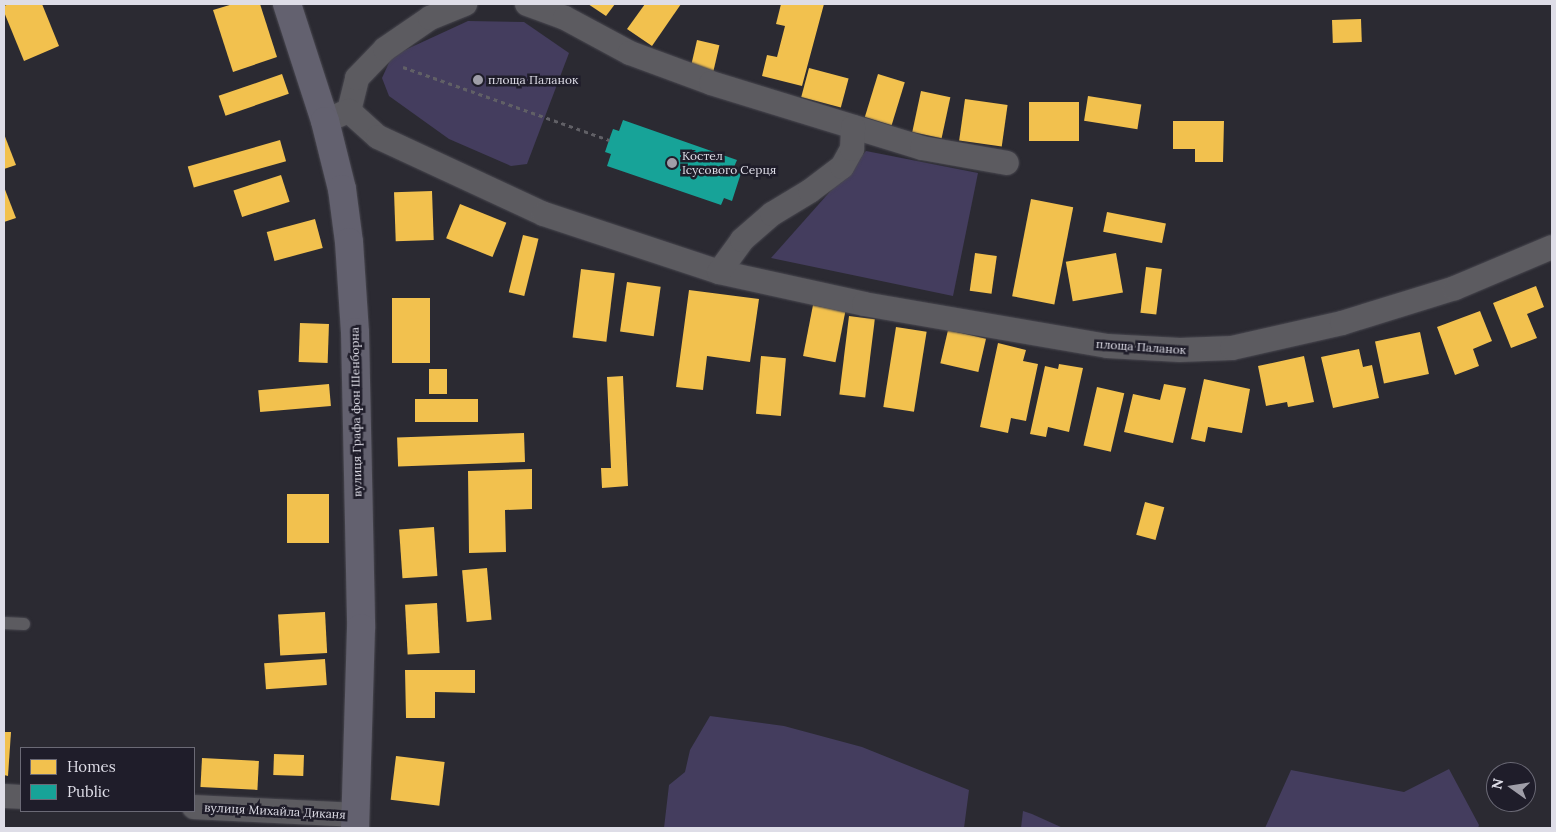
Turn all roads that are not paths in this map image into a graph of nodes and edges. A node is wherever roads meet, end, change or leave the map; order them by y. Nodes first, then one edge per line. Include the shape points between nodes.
1 (287, 4) edge
2 (465, 4) edge
3 (528, 4) edge
4 (337, 116) junction
5 (853, 127) junction
6 (1007, 163) dead end
7 (1552, 247) edge
8 (719, 272) junction
9 (4, 623) edge
10 (24, 624) dead end
11 (4, 796) edge
12 (20, 797) edge
13 (195, 806) edge
14 (356, 822) edge

1 - 4 highway, вулиця Графа фон Шенборна
2 - 4 street via 430,18 377,58 357,78
3 - 5 street via 564,18 630,53 710,83
4 - 8 street, площа Паланок via 544,214
4 - 14 highway, вулиця Графа фон Шенборна via 355,332 362,628
5 - 6 street via 922,148
5 - 8 street via 852,149 842,167 772,214 742,240
7 - 8 street, площа Паланок via 1455,288 1342,323 1232,348 1180,350 1107,346 864,304
9 - 10 lane
11 - 12 street
13 - 14 street, вулиця Михайла Диканя

